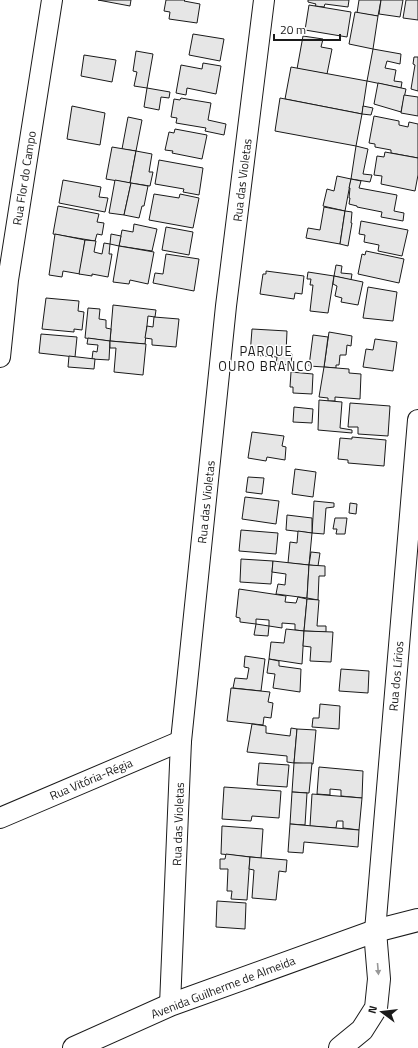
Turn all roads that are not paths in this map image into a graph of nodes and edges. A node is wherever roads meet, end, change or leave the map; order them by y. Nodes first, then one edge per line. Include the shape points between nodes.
1 (52, 0) edge
2 (264, 0) edge
3 (0, 357) edge
4 (418, 420) edge
5 (182, 741) junction
6 (0, 818) edge
7 (418, 906) edge
8 (418, 920) edge
9 (375, 931) junction
10 (170, 1005) junction
11 (74, 1048) edge
12 (340, 1048) edge

1 - 3 street, Rua Flor do Campo via 8,280
2 - 5 street, Rua das Violetas via 226,306
4 - 9 street, Rua dos Lírios
5 - 6 street, Rua Vitória-Régia
5 - 10 street, Rua das Violetas
7 - 9 street, Avenida Guilherme de Almeida
8 - 9 street, Avenida Guilherme de Almeida
9 - 10 street, Avenida Guilherme de Almeida
9 -> 12 street via 379,979 376,1008 362,1030
10 - 11 street, Avenida Guilherme de Almeida

